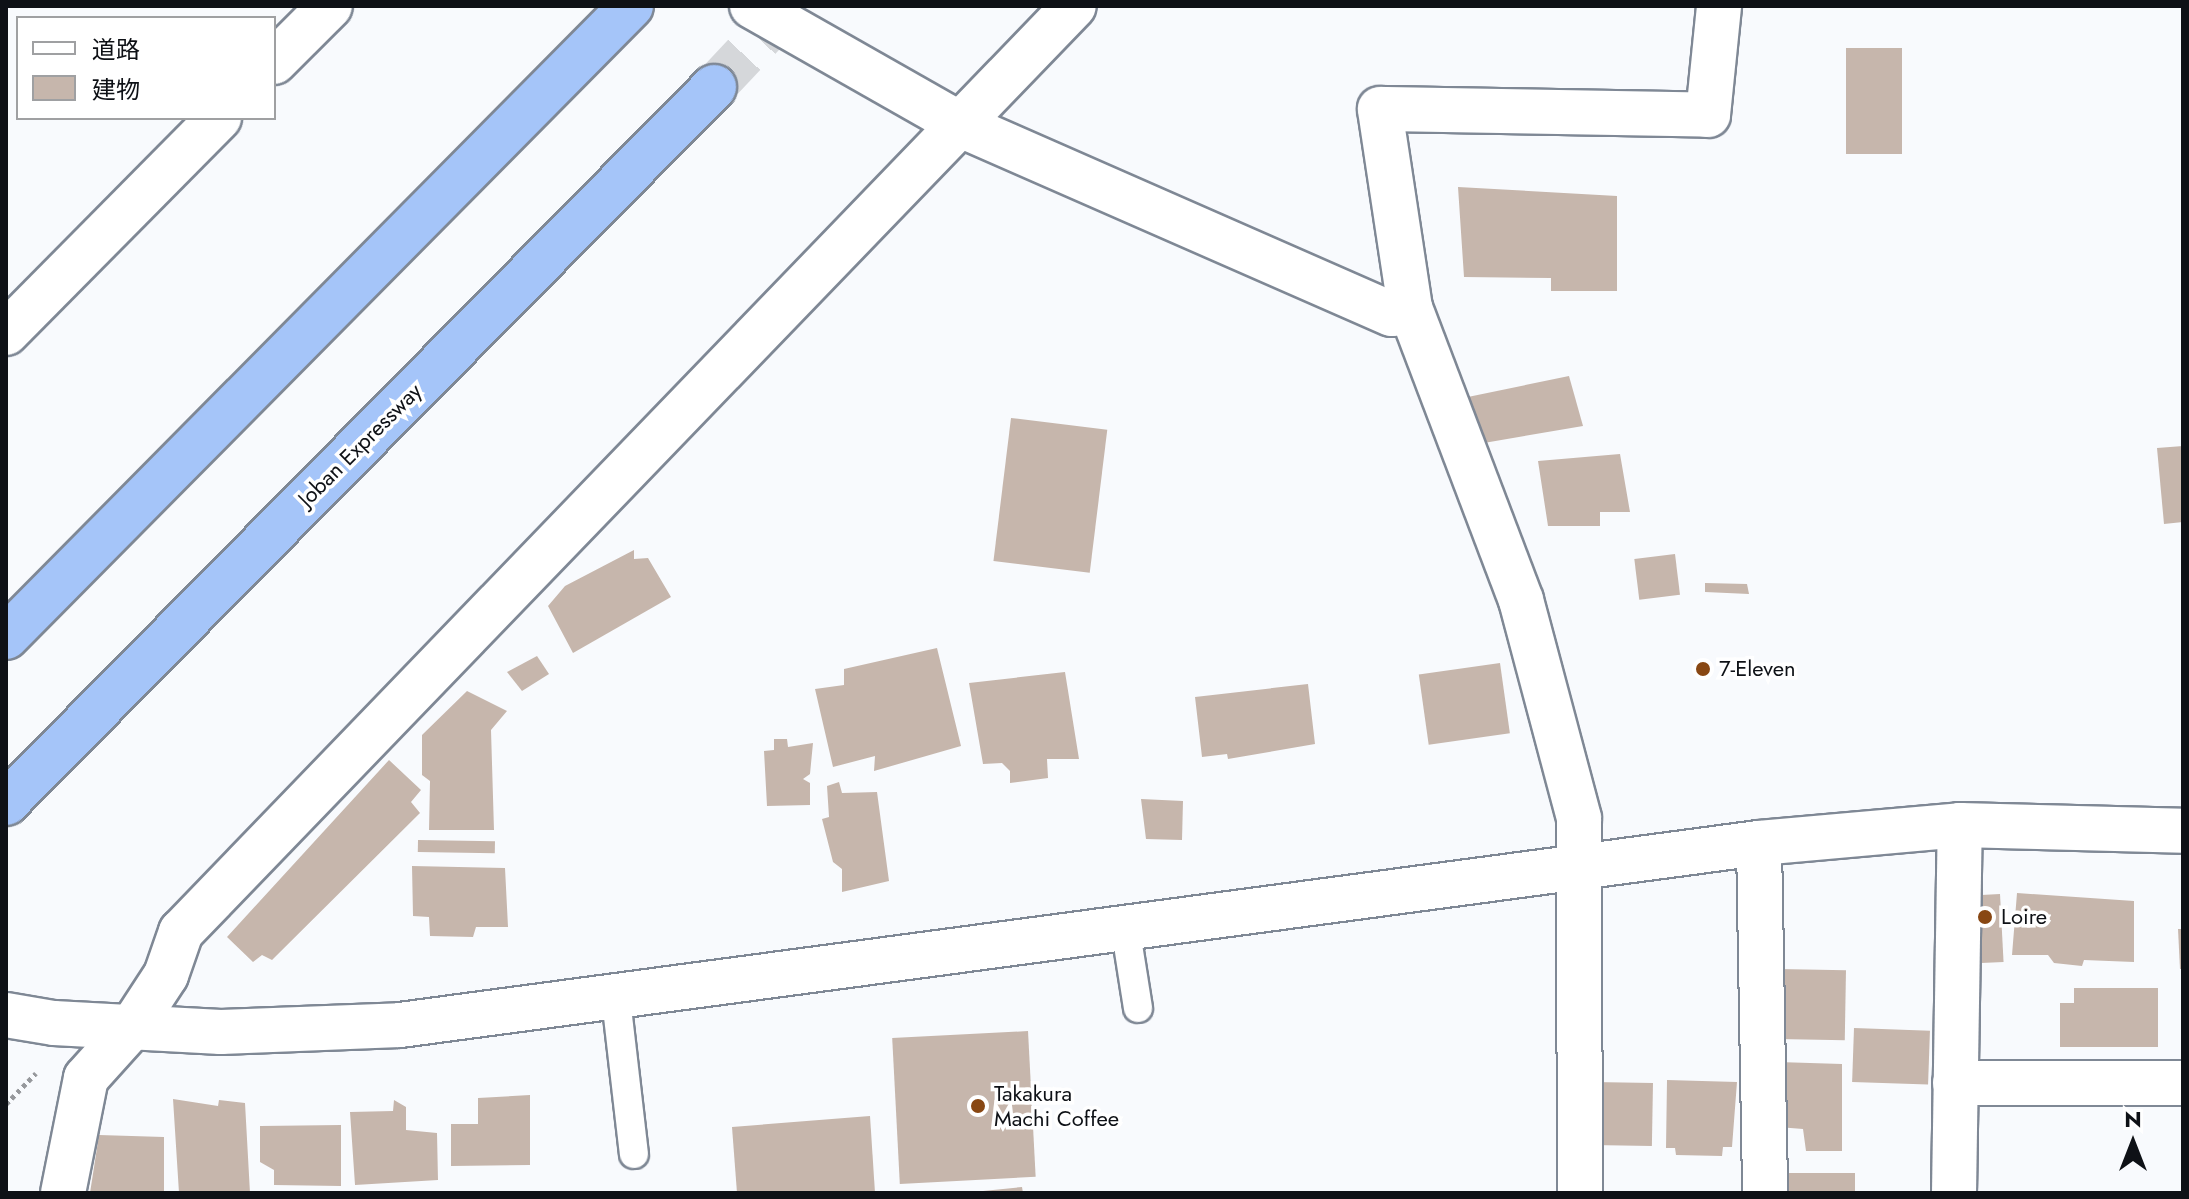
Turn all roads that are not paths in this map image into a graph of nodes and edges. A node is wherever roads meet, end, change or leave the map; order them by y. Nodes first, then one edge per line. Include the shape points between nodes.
1 (330, 6) edge
2 (631, 6) edge
3 (752, 6) edge
4 (1074, 6) edge
5 (1719, 6) edge
6 (276, 60) edge
7 (714, 87) tunnel mouth
8 (217, 120) edge
9 (963, 126) junction
10 (1410, 308) junction
11 (6, 333) edge
12 (6, 637) edge
13 (6, 803) edge
14 (1960, 825) junction
15 (2183, 831) edge
16 (1759, 843) junction
17 (1582, 863) junction
18 (1125, 926) junction
19 (616, 999) junction
20 (1138, 1008) dead end
21 (6, 1015) edge
22 (132, 1027) junction
23 (1955, 1083) junction
24 (2183, 1083) edge
25 (634, 1154) dead end
26 (63, 1193) edge
27 (1580, 1193) edge
28 (1765, 1193) edge
29 (1954, 1193) edge

1 - 6 street
2 - 12 highway
3 - 9 street
4 - 9 street
5 - 10 street via 1708,115 1380,109
7 - 13 highway, Joban Expressway
8 - 11 street
9 - 10 street via 1392,314
9 - 22 street via 181,932 166,975
10 - 17 street via 1521,600 1573,789
14 - 15 street
14 - 16 street
14 - 23 street
16 - 17 street
16 - 28 street
17 - 18 street
17 - 27 street
18 - 19 street
18 - 20 lane
19 - 22 street via 400,1025 221,1032
19 - 25 lane
21 - 22 street
22 - 26 street via 86,1078
23 - 24 street
23 - 29 street

